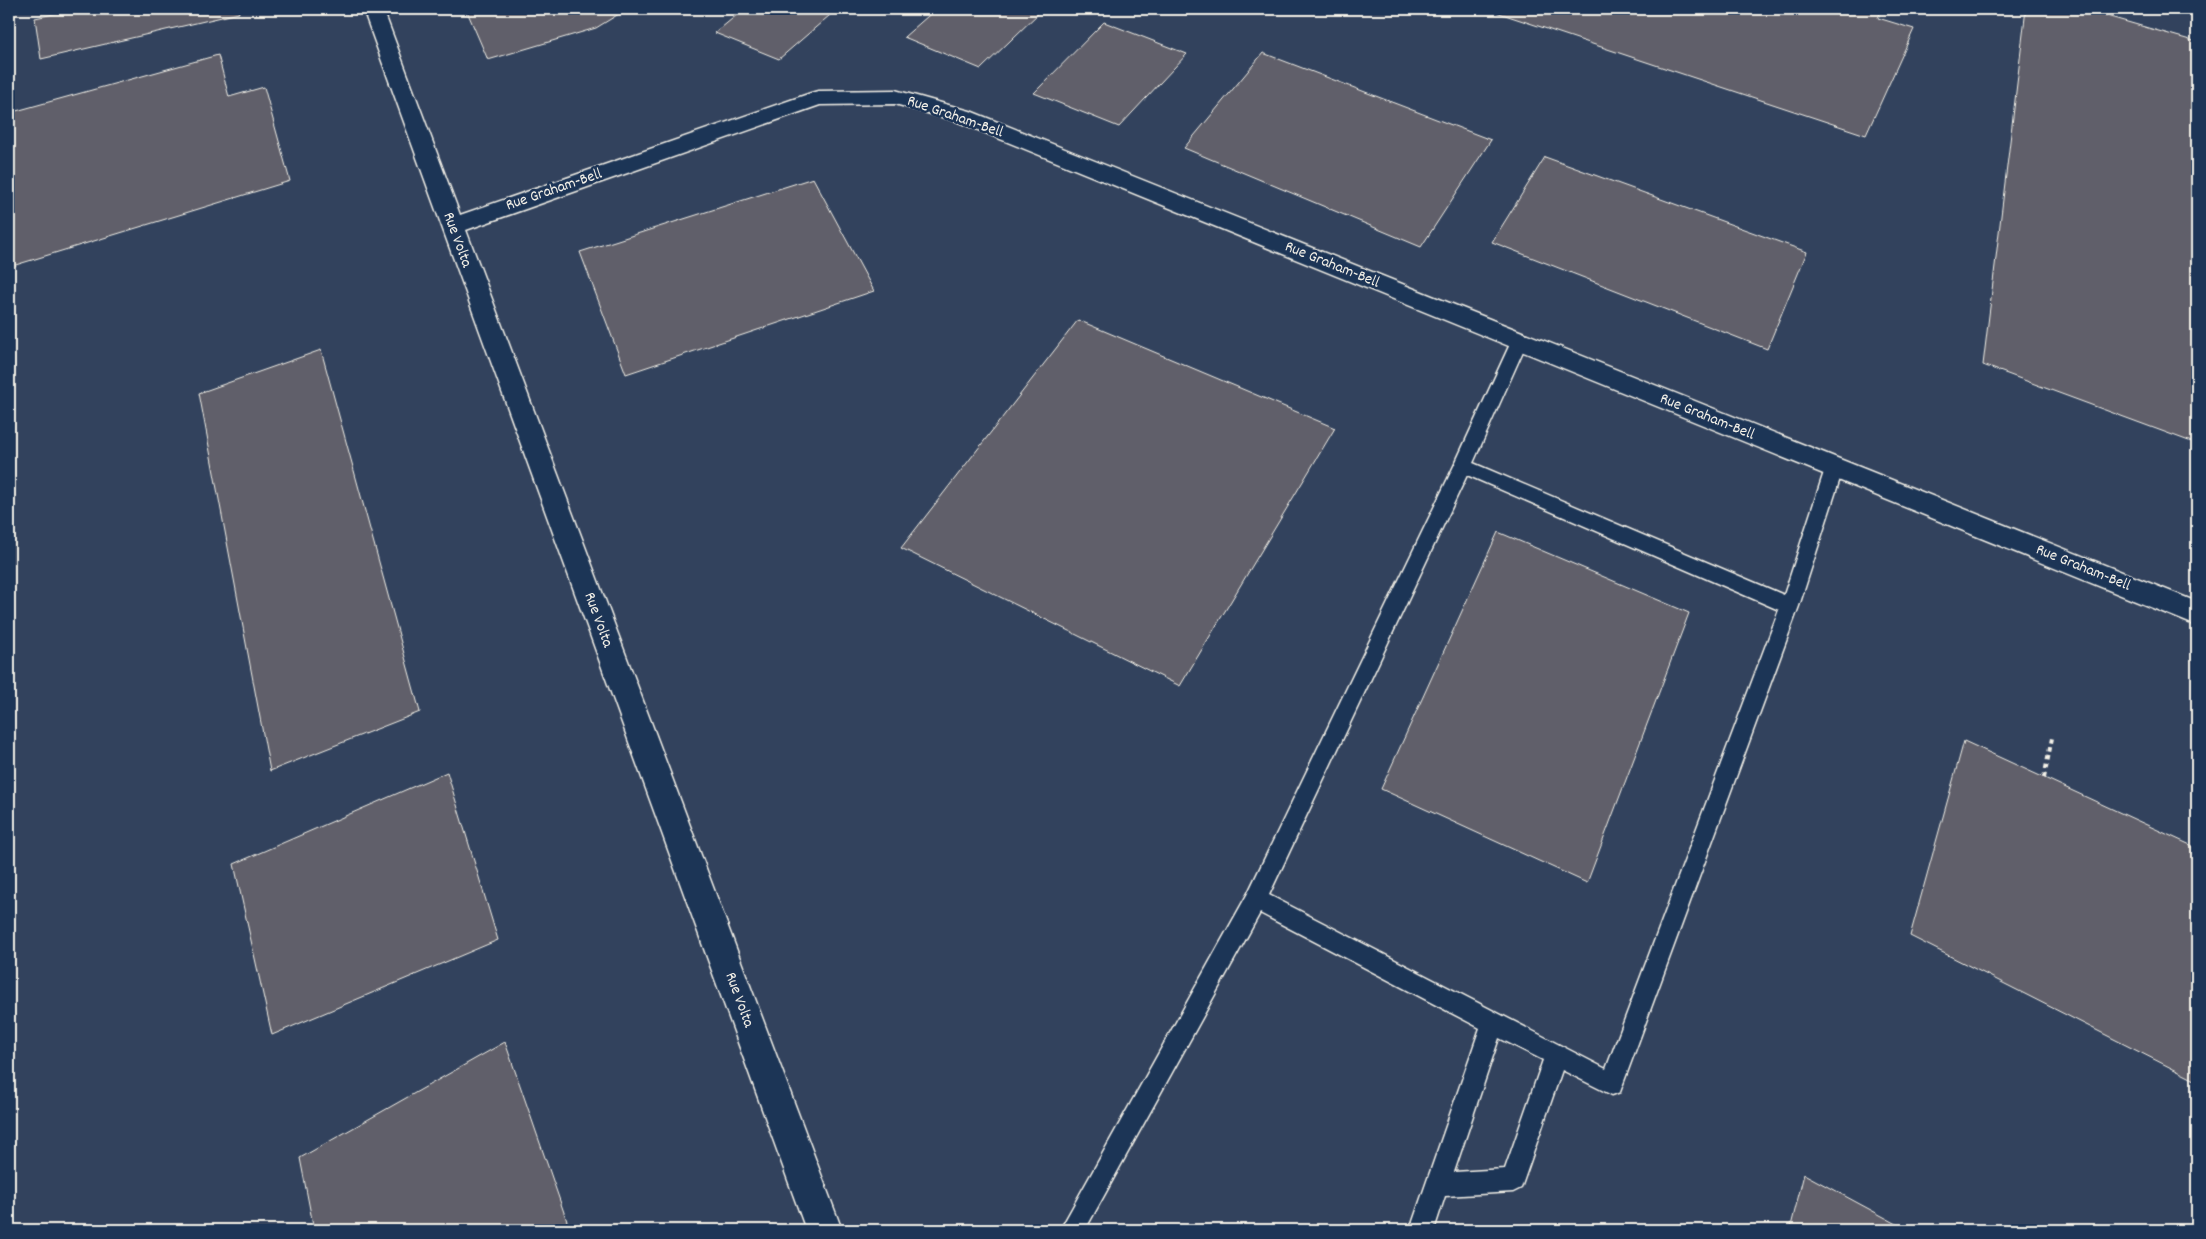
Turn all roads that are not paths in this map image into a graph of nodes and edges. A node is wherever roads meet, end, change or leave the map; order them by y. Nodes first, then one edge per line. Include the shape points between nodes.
1 (373, 9) edge
2 (452, 226) junction
3 (1519, 342) junction
4 (1463, 466) junction
5 (1834, 469) junction
6 (1790, 606) junction
7 (2197, 614) edge
8 (1256, 900) junction
9 (1493, 1022) junction
10 (1556, 1055) junction
11 (1437, 1185) junction
12 (824, 1230) edge
13 (1072, 1230) edge
14 (1422, 1230) edge

1 - 2 street, Rue Volta
2 - 3 street, Rue Graham-Bell via 818,98 895,97 963,116
2 - 12 street, Rue Volta
3 - 4 lane
3 - 5 street, Rue Graham-Bell
4 - 6 lane
4 - 8 lane
5 - 6 lane
5 - 7 street, Rue Graham-Bell
6 - 10 lane via 1612,1084
8 - 9 lane
8 - 13 lane
9 - 10 lane
9 - 11 lane
10 - 11 lane via 1513,1180
11 - 14 lane

